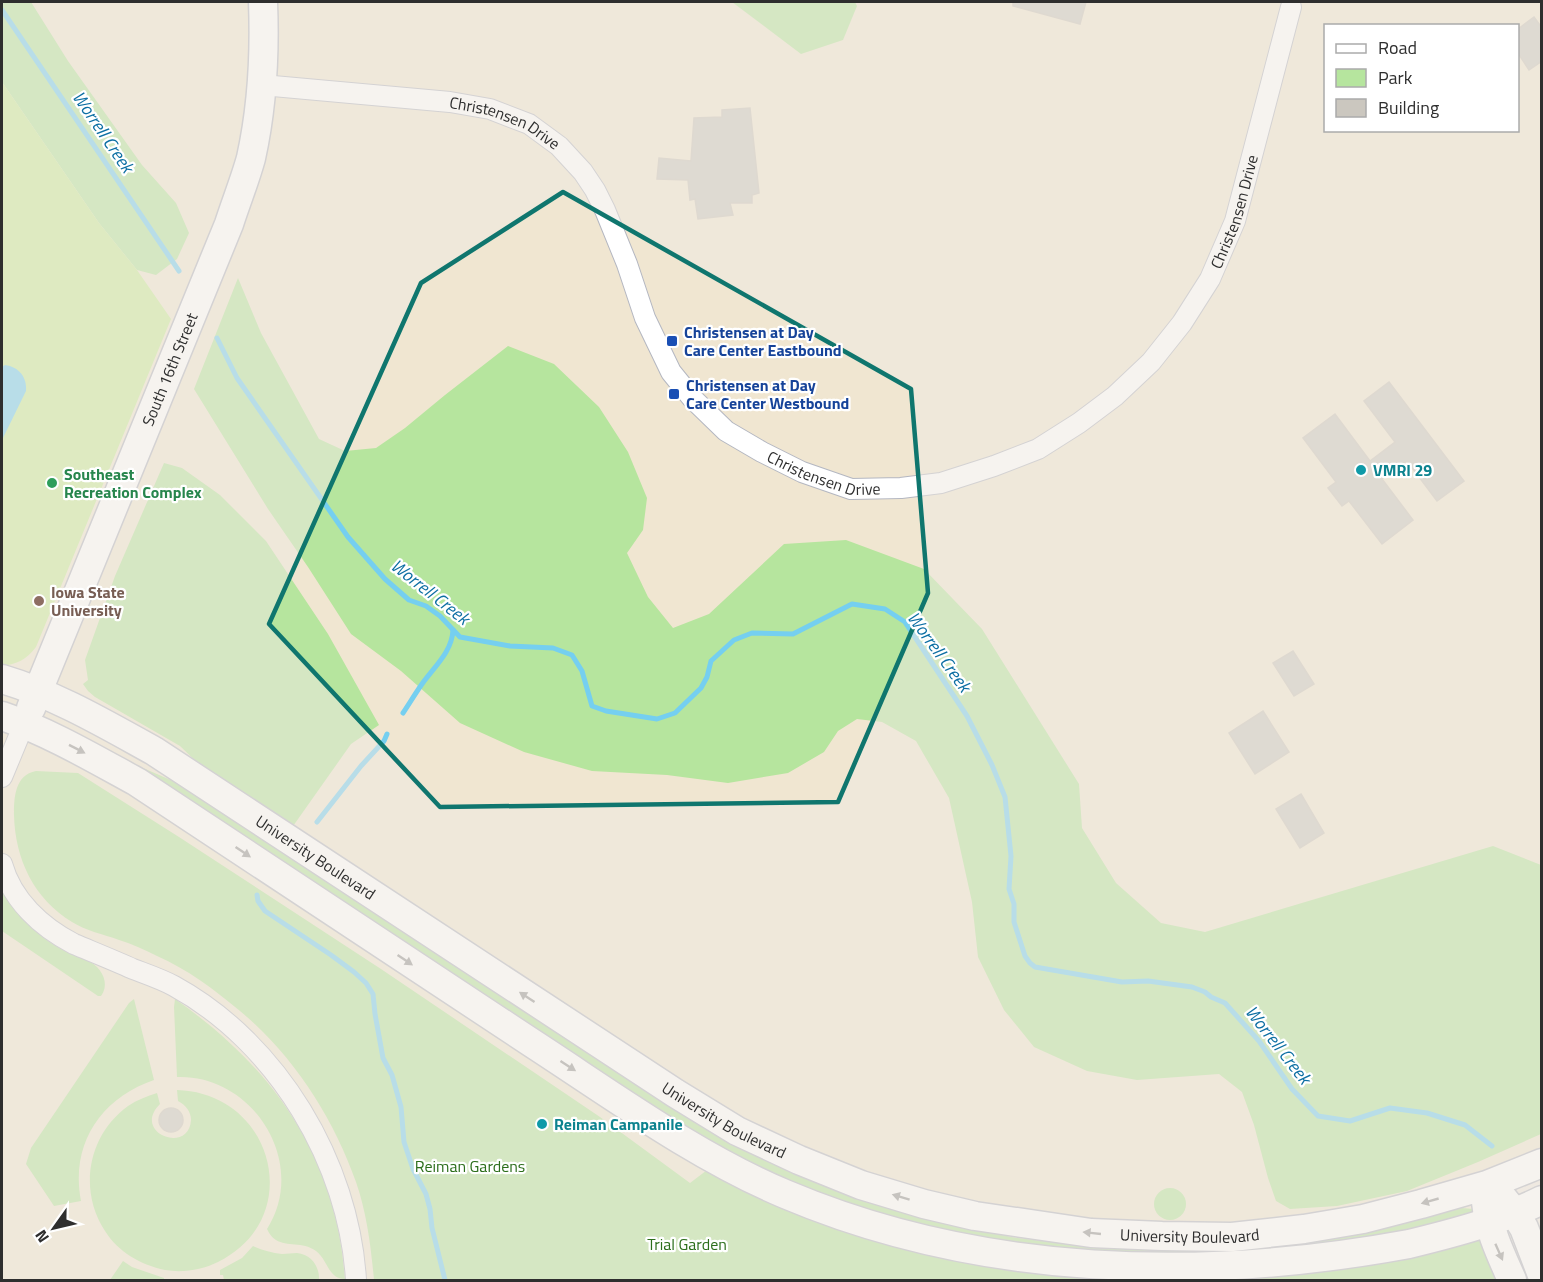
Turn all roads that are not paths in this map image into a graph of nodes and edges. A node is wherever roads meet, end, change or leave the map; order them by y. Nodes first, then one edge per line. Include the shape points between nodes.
1 (263, 2) edge
2 (1291, 8) dead end
3 (262, 85) junction
4 (2, 679) edge
5 (38, 692) junction
6 (13, 720) edge
7 (2, 777) edge
8 (2, 864) edge
9 (1542, 1163) edge
10 (1487, 1185) junction
11 (1542, 1200) edge
12 (1501, 1217) junction
13 (1542, 1275) edge
14 (356, 1281) edge
15 (1512, 1281) edge

1 - 3 main road, South 16th Street
2 - 3 street, Christensen Drive via 1235,221 1210,279 1158,354 1115,396 1038,448 941,483 901,488 851,489 802,472 726,431 692,398 671,372 645,318 595,190 559,146 529,124 490,109 450,102
3 - 5 main road, South 16th Street via 251,158 230,224
4 - 5 main road, University Boulevard
5 - 6 main road, South 16th Street
10 -> 5 main road, University Boulevard via 1363,1219 1232,1237 1091,1233 975,1216 861,1185 737,1131 153,751
6 - 7 street
6 -> 12 main road via 76,748 137,782 663,1128 784,1194 847,1218 912,1239 1027,1262 1163,1273 1234,1272 1315,1264 1446,1235
8 - 14 street via 14,890 36,919 74,944 174,986 220,1017 263,1059 295,1101 331,1170 349,1227
9 - 10 main road, University Boulevard
10 - 12 main road via 1502,1197
11 - 12 main road
12 - 13 main road via 1524,1228
12 -> 15 main road via 1495,1241

